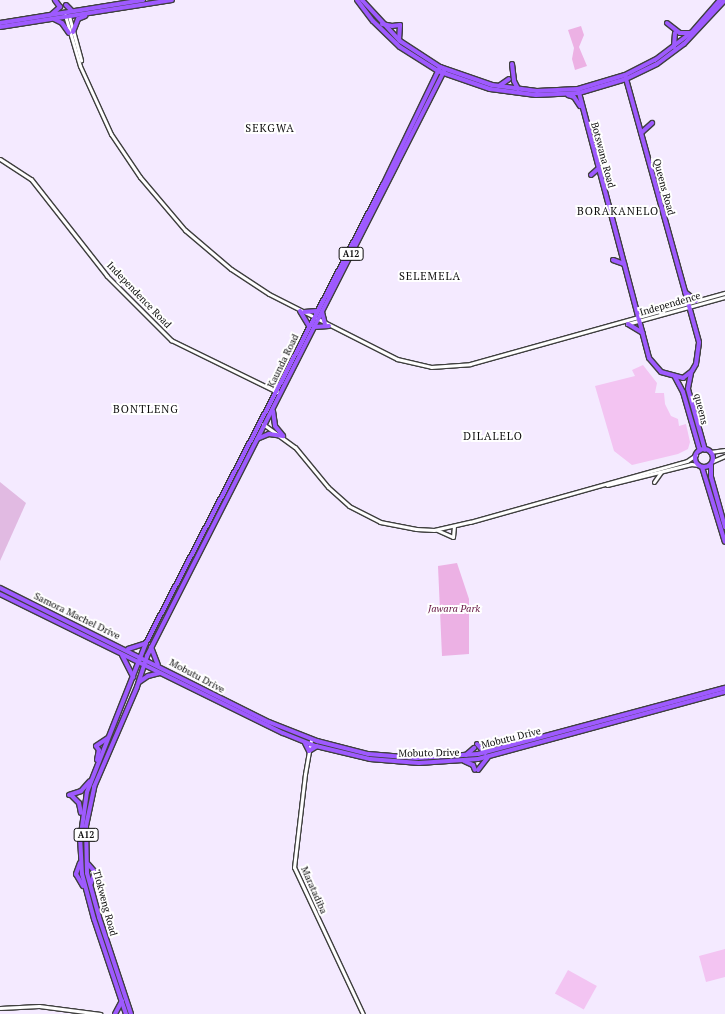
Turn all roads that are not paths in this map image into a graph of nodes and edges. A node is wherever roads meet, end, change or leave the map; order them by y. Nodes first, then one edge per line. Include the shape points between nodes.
1 (55, 0) edge
2 (144, 0) edge
3 (172, 0) edge
4 (357, 0) edge
5 (362, 0) edge
6 (720, 0) edge
7 (725, 0) edge
8 (66, 5) dead end
9 (68, 14) junction
10 (91, 14) junction
11 (53, 17) junction
12 (0, 22) edge
13 (667, 23) dead end
14 (382, 24) junction
15 (0, 27) edge
16 (71, 32) junction
17 (692, 32) junction
18 (675, 33) dead end
19 (400, 41) junction
20 (674, 47) junction
21 (512, 64) dead end
22 (432, 67) junction
23 (441, 70) junction
24 (626, 77) junction
25 (457, 79) junction
26 (510, 79) dead end
27 (436, 81) junction
28 (498, 86) junction
29 (518, 89) junction
30 (578, 91) junction
31 (564, 94) junction
32 (582, 110) junction
33 (637, 120) junction
34 (641, 133) junction
35 (0, 159) edge
36 (598, 169) junction
37 (600, 178) junction
38 (621, 253) junction
39 (624, 264) junction
40 (685, 292) junction
41 (725, 293) edge
42 (725, 297) edge
43 (696, 301) junction
44 (688, 305) junction
45 (320, 311) junction
46 (302, 312) junction
47 (315, 319) junction
48 (640, 319) junction
49 (618, 324) junction
50 (628, 324) junction
51 (327, 325) junction
52 (311, 327) junction
53 (643, 333) junction
54 (692, 371) junction
55 (675, 377) junction
56 (278, 393) junction
57 (273, 410) junction
58 (261, 424) junction
59 (283, 436) junction
60 (257, 439) junction
61 (725, 450) edge
62 (708, 451) junction
63 (698, 453) junction
64 (725, 456) edge
65 (712, 463) junction
66 (700, 466) junction
67 (661, 472) junction
68 (654, 482) dead end
69 (605, 485) junction
70 (454, 526) junction
71 (725, 527) edge
72 (434, 530) junction
73 (725, 542) edge
74 (0, 585) edge
75 (0, 588) edge
76 (9, 592) junction
77 (0, 594) edge
78 (146, 643) junction
79 (151, 647) junction
80 (127, 649) junction
81 (122, 654) junction
82 (141, 657) junction
83 (147, 660) junction
84 (139, 662) junction
85 (145, 665) junction
86 (158, 665) junction
87 (160, 673) junction
88 (133, 678) junction
89 (137, 687) junction
90 (725, 688) edge
91 (725, 692) edge
92 (594, 726) junction
93 (108, 738) junction
94 (305, 742) junction
95 (311, 742) junction
96 (317, 746) junction
97 (309, 751) junction
98 (487, 755) junction
99 (463, 758) junction
100 (98, 762) junction
101 (91, 781) junction
102 (82, 815) junction
103 (86, 856) junction
104 (91, 891) junction
105 (122, 1001) junction
106 (0, 1008) edge
107 (100, 1014) edge
108 (115, 1014) edge
109 (126, 1014) edge
110 (131, 1014) edge
111 (363, 1014) edge

1 - 11 main road via 60,7
2 - 9 main road
3 - 10 main road
4 - 22 main road via 368,15 400,47
5 - 14 main road
6 - 17 main road
7 - 24 main road via 684,44 656,64
8 - 9 main road
9 - 10 main road
9 - 11 main road
9 - 16 street
10 - 16 main road via 78,19
11 - 12 main road
11 - 15 main road
11 - 16 main road
13 - 17 main road via 680,33
14 - 19 main road
14 - 19 main road via 400,25
16 - 46 street via 82,68 115,139 165,208 190,235 231,269
17 - 20 main road
18 - 20 main road
19 - 23 main road
20 - 24 main road
21 - 29 main road via 514,81
22 - 23 main road
22 - 27 main road
23 - 25 main road
23 - 27 main road, Kaunda Road / A12
23 - 28 main road
24 - 30 main road
24 - 33 main road, Queens Road
25 - 27 main road via 447,77
25 - 31 main road via 508,92
26 - 28 main road
27 - 45 main road, Kaunda Road / A12
28 - 29 main road
29 - 30 main road
30 - 31 main road
30 - 32 main road, Botswana Road
31 - 32 main road via 574,98
32 - 36 main road, Botswana Road
33 - 34 main road, Queens Road
33 - 34 main road via 652,123 644,127
34 - 40 main road, Queens Road
35 - 56 street, Independence Road via 31,179 107,276 171,340
36 - 37 main road, Botswana Road
36 - 37 main road via 591,175
37 - 38 main road, Botswana Road
38 - 39 main road, Botswana Road
38 - 39 main road via 613,260
39 - 48 main road, Botswana Road
40 - 43 main road
40 - 44 main road, Queens Road
41 - 43 street, Independence
42 - 44 street, Independence
43 - 44 street, Independence
44 - 48 street, Independence
44 - 54 main road, queens via 700,350
45 - 46 main road
45 - 47 main road, Kaunda Road / A12
45 - 51 main road
46 - 47 street
46 - 52 main road
47 - 51 street
47 - 52 main road, Kaunda Road / A12
48 - 49 street
48 - 50 street, Independence
48 - 53 main road, Botswana Road
49 - 50 street, Independence
49 - 51 street via 470,364 443,368 404,362
50 - 53 main road
51 - 52 main road
52 - 56 main road, Kaunda Road / A12
53 - 55 main road, Botswana Road via 652,365
54 - 55 main road via 683,378
54 - 62 main road, queens via 688,389
55 - 63 main road, queens via 684,392
56 - 57 main road, Kaunda Road / A12
56 - 58 main road, Kaunda Road / A12
57 - 58 main road, Kaunda Road / A12
57 - 59 main road via 275,426
58 - 59 street
58 - 60 main road, Kaunda Road / A12
58 - 78 main road, Kaunda Road / A12
59 - 60 main road via 269,434
59 - 72 street via 349,506 385,523 409,529
60 - 79 main road, A12
61 - 62 street
62 - 63 main road
62 - 65 main road, queens
63 - 66 main road, queens
63 - 69 street via 687,461
64 - 65 street
65 - 66 main road
65 - 71 main road, queens via 711,477
66 - 67 street via 691,464
66 - 73 main road, queens
67 - 68 street
67 - 69 street
69 - 70 street
70 - 72 street
70 - 72 street via 453,537
74 - 76 main road
75 - 76 main road, Samora Machel Drive
76 - 80 main road, Samora Machel Drive
77 - 81 main road, Samora Machel Drive
78 - 80 main road
78 - 82 main road, Kaunda Road / A12
79 - 83 main road, A12
79 - 86 main road
80 - 82 main road, Samora Machel Drive
81 - 84 main road, Samora Machel Drive
81 - 88 main road
82 - 83 main road, Samora Machel Drive
82 - 84 main road, Kaunda Road / A12
83 - 85 main road, Tlokweng Road / A12
83 - 86 main road, Mobutu Drive
84 - 85 main road
84 - 88 main road, Tlokweng Road / A12
85 - 87 main road, Mobuto Drive
85 - 89 main road, Tlokweng Road / A12
86 - 95 main road, Mobutu Drive
87 - 89 main road via 145,678
87 - 94 main road, Mobuto Drive
88 - 93 main road, Tlokweng Road / A12
89 - 103 main road, Tlokweng Road / A12 via 94,787 86,826
90 - 92 main road, Mobutu Drive
91 - 92 main road
92 - 98 main road, Mobutu Drive
93 - 100 main road, Tlokweng Road / A12
93 - 100 main road via 96,746
94 - 95 main road, Mobuto Drive
94 - 97 main road
95 - 96 main road, Mobuto Drive
95 - 97 street, Maratadiba
95 - 99 main road, Mobutu Drive via 394,757
96 - 97 main road
96 - 99 main road, Mobuto Drive via 394,762
97 - 111 street, Maratadiba via 294,867
98 - 99 main road, Mobutu Drive
98 - 99 main road via 475,746
98 - 99 main road via 477,770
100 - 101 main road, Tlokweng Road / A12
101 - 102 main road, Tlokweng Road / A12
101 - 102 main road via 81,791 70,795 78,803
102 - 105 main road, Tlokweng Road / A12 via 80,862 85,890
103 - 104 main road, Tlokweng Road / A12
103 - 104 main road via 89,868 95,872 91,877
104 - 110 main road, Tlokweng Road / A12
105 - 108 main road
105 - 109 main road, Tlokweng Road / A12
106 - 107 street via 39,1006

